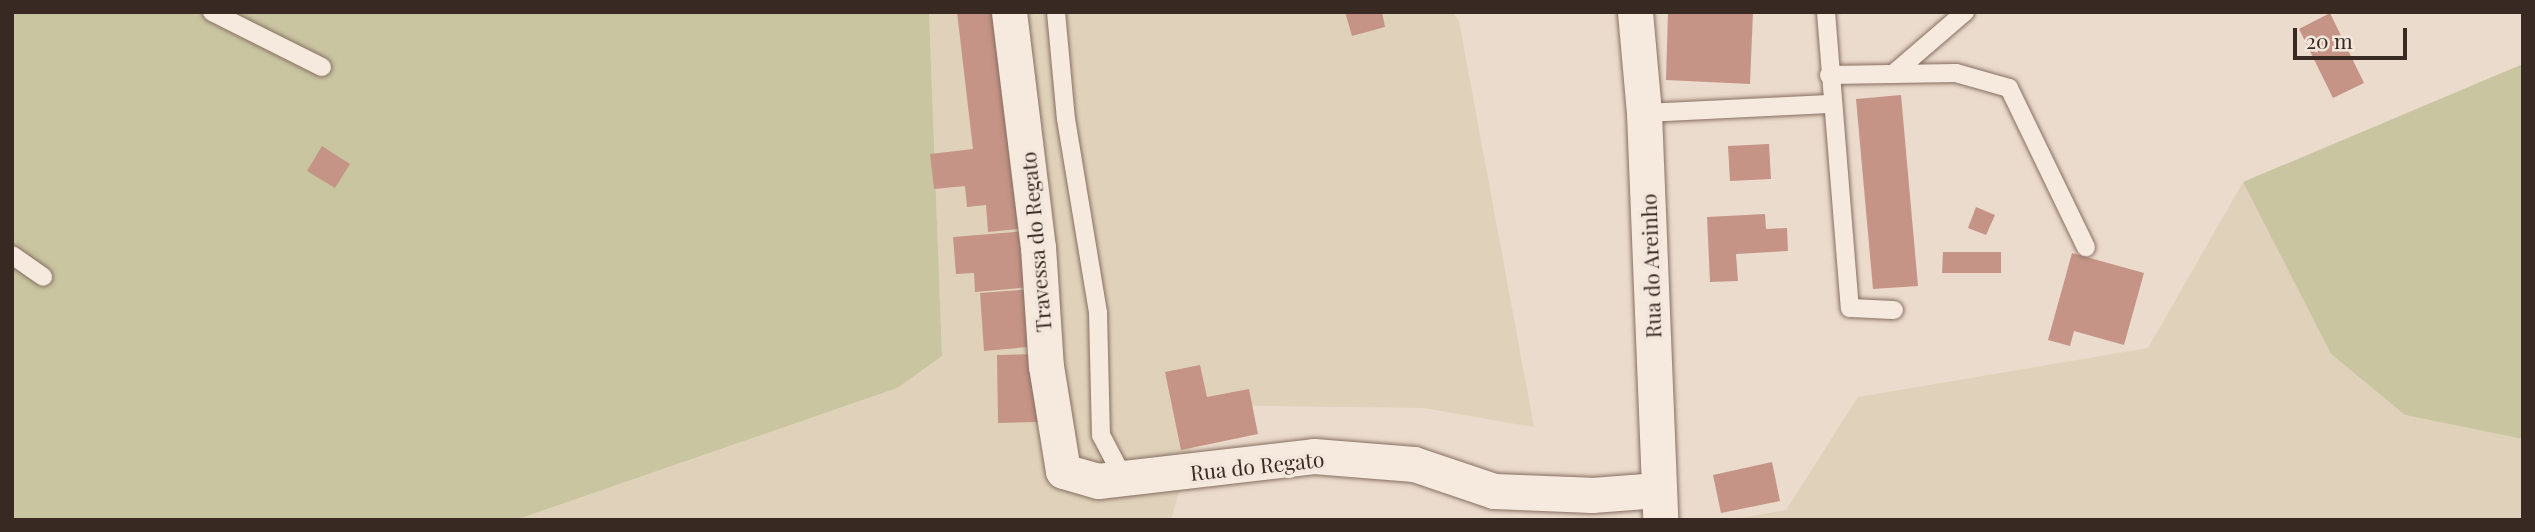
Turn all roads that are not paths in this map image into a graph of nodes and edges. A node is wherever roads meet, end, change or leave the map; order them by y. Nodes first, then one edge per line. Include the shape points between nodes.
1 (212, 12) edge
2 (1009, 12) edge
3 (1056, 12) edge
4 (1635, 12) edge
5 (1826, 12) edge
6 (1965, 12) edge
7 (322, 67) dead end
8 (1893, 74) junction
9 (1829, 75) junction
10 (1830, 104) junction
11 (1644, 113) junction
12 (2086, 247) dead end
13 (12, 255) edge
14 (44, 276) dead end
15 (1894, 310) dead end
16 (1063, 471) joint
17 (1124, 479) junction
18 (1659, 505) edge

1 - 7 lane
2 - 16 street, Travessa do Regato via 1038,247 1046,366
3 - 17 lane via 1066,119 1098,313 1101,435
4 - 11 street, Rua do Areinho
5 - 9 lane
6 - 8 lane
8 - 9 lane
8 - 12 lane via 1956,73 2009,88
9 - 10 lane
10 - 11 lane
10 - 15 lane via 1850,308
11 - 18 street, Rua do Areinho
13 - 14 lane
16 - 17 street, Rua do Regato via 1098,481
17 - 18 street, Rua do Regato via 1314,456 1414,464 1494,491 1592,495

